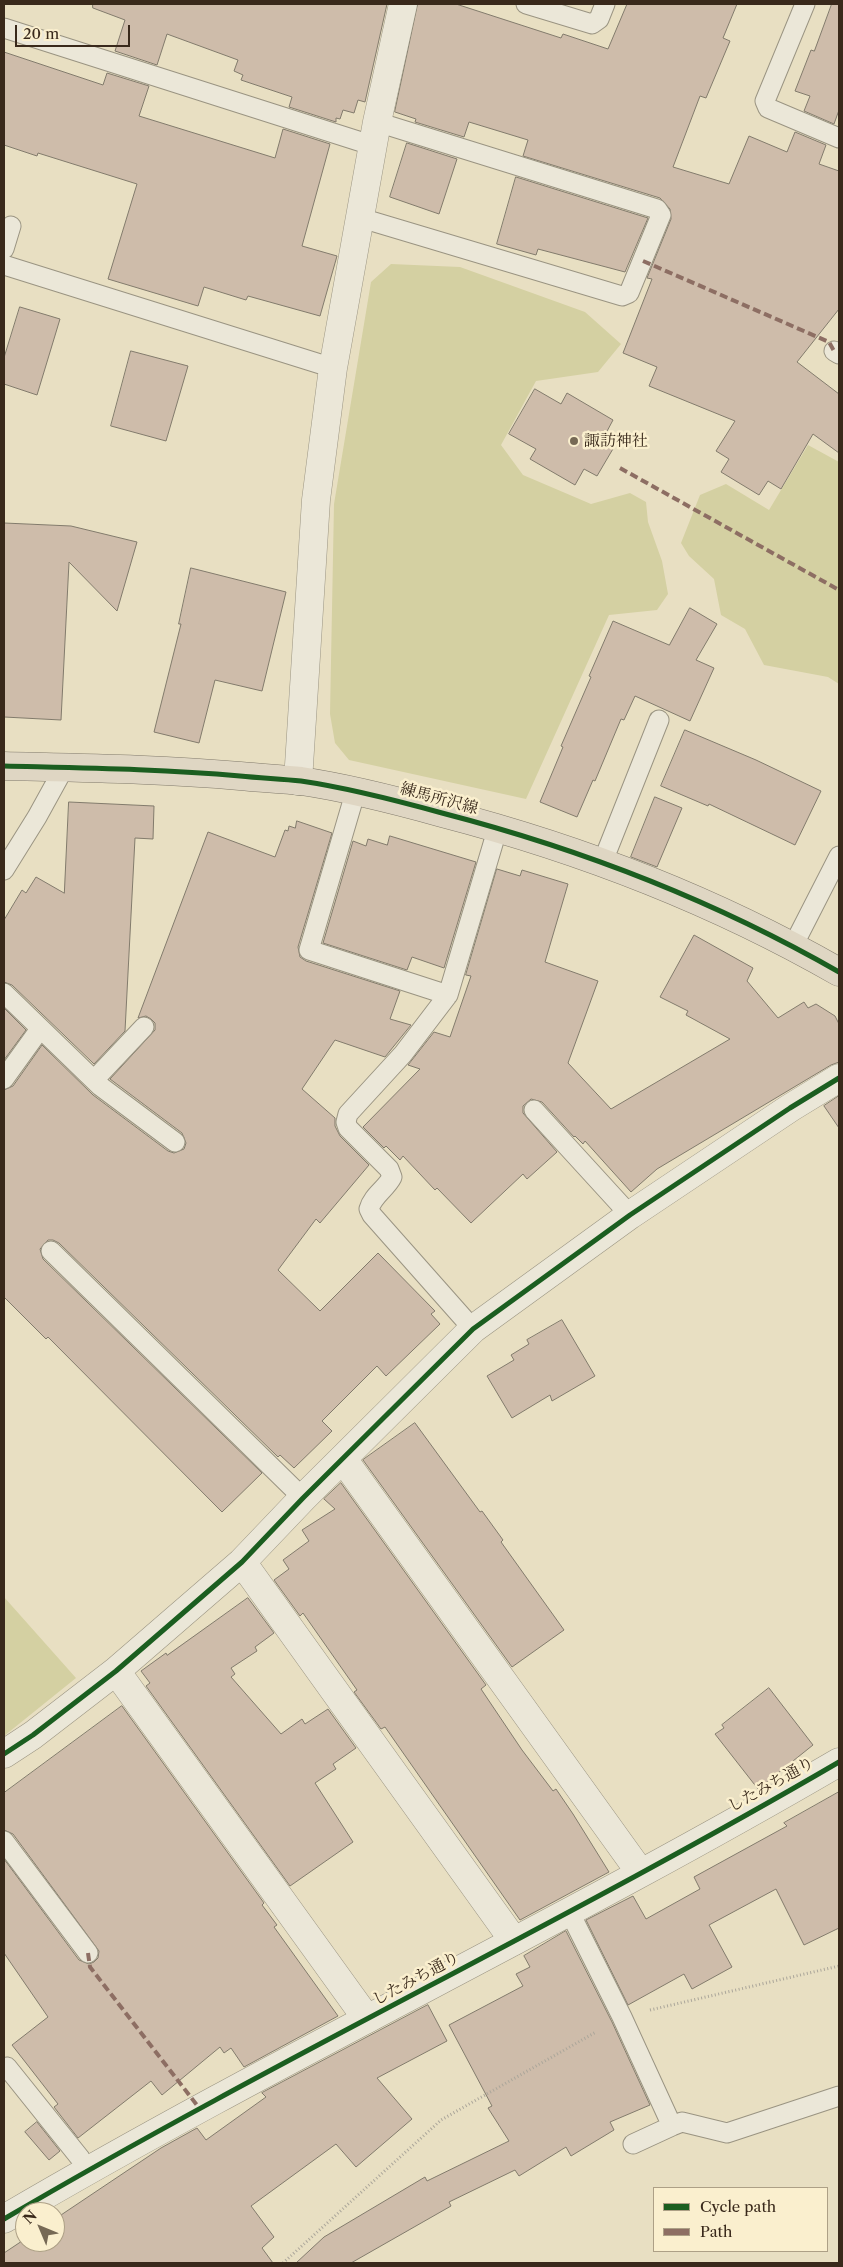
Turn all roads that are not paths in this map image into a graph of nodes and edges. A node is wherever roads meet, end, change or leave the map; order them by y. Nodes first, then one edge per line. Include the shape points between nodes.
1 (403, 4) edge
2 (526, 4) edge
3 (606, 4) edge
4 (806, 4) edge
5 (4, 28) edge
6 (375, 134) junction
7 (839, 138) edge
8 (361, 218) junction
9 (11, 226) dead end
10 (4, 249) edge
11 (4, 266) edge
12 (333, 368) junction
13 (659, 720) dead end
14 (4, 766) edge
15 (64, 768) junction
16 (298, 781) junction
17 (356, 790) junction
18 (498, 827) junction
19 (839, 856) edge
20 (603, 861) junction
21 (4, 870) edge
22 (793, 946) junction
23 (839, 972) edge
24 (4, 993) edge
25 (448, 995) junction
26 (144, 1027) dead end
27 (40, 1029) junction
28 (4, 1078) edge
29 (839, 1078) edge
30 (94, 1080) junction
31 (534, 1110) dead end
32 (175, 1142) dead end
33 (630, 1215) junction
34 (51, 1251) dead end
35 (473, 1329) junction
36 (343, 1458) junction
37 (303, 1498) junction
38 (242, 1562) junction
39 (116, 1671) junction
40 (4, 1754) edge
41 (839, 1762) edge
42 (4, 1841) edge
43 (640, 1872) junction
44 (568, 1911) junction
45 (514, 1941) junction
46 (88, 1953) dead end
47 (367, 2019) junction
48 (7, 2067) dead end
49 (839, 2096) edge
50 (672, 2126) junction
51 (633, 2144) dead end
52 (87, 2170) junction
53 (4, 2219) edge

1 - 6 street
2 - 3 lane via 592,24 599,19
4 - 7 lane via 765,101 768,108
5 - 6 lane
6 - 8 street
6 - 8 lane via 657,209 660,215 629,293 622,296
8 - 12 street
9 - 10 lane
11 - 12 lane
12 - 16 street via 316,500
13 - 20 lane
14 - 15 main road, 練馬所沢線
15 - 16 main road, 練馬所沢線 via 180,771
15 - 21 lane
16 - 17 main road, 練馬所沢線
17 - 18 main road, 練馬所沢線
17 - 25 lane via 309,950
18 - 20 main road, 練馬所沢線
18 - 25 lane
19 - 22 lane
20 - 22 main road, 練馬所沢線 via 699,901
22 - 23 main road, 練馬所沢線
24 - 27 lane
25 - 35 lane via 403,1054 348,1114 346,1122 348,1128 389,1169 392,1177 371,1201 369,1209 372,1215
26 - 30 lane
27 - 28 lane
27 - 30 lane
29 - 33 street
30 - 32 lane
31 - 33 lane
33 - 35 street
34 - 37 lane
35 - 36 street
36 - 37 street
36 - 43 street
37 - 38 street
38 - 39 street
38 - 45 street
39 - 40 street
39 - 47 street
41 - 43 street, したみち通り
42 - 46 lane
43 - 44 street, したみち通り
44 - 45 street, したみち通り
44 - 50 lane
45 - 47 street, したみち通り
47 - 52 street, したみち通り
48 - 52 lane
49 - 50 lane via 727,2132 682,2122
50 - 51 lane
52 - 53 street, したみち通り

